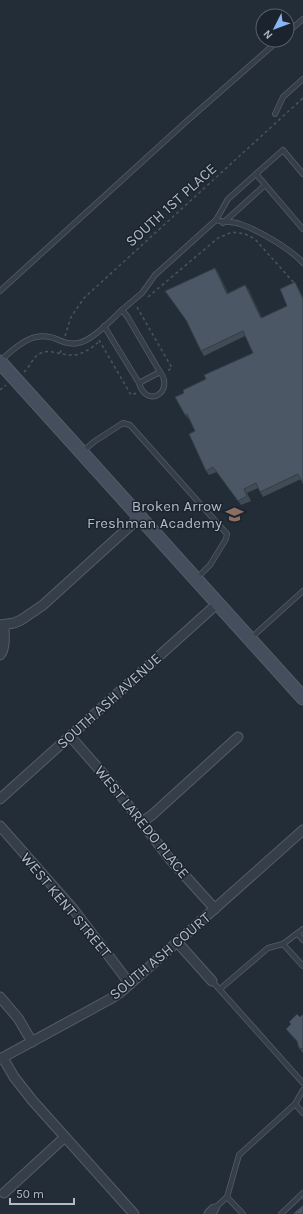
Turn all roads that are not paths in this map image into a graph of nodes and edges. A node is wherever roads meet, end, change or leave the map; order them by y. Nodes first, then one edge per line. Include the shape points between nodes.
1 (303, 19) edge
2 (295, 26) edge
3 (270, 48) edge
4 (303, 79) edge
5 (275, 114) dead end
6 (256, 174) junction
7 (303, 174) edge
8 (265, 185) junction
9 (216, 220) junction
10 (223, 223) junction
11 (303, 229) edge
12 (302, 262) edge
13 (0, 291) edge
14 (122, 310) junction
15 (104, 326) junction
16 (0, 362) edge
17 (160, 372) junction
18 (139, 383) junction
19 (81, 452) junction
20 (140, 517) junction
21 (196, 579) junction
22 (303, 591) edge
23 (218, 603) junction
24 (2, 625) edge
25 (250, 639) junction
26 (0, 655) edge
27 (303, 698) edge
28 (70, 736) junction
29 (238, 737) dead end
30 (0, 799) edge
31 (142, 822) junction
32 (0, 826) edge
33 (303, 830) edge
34 (215, 909) junction
35 (303, 929) edge
36 (298, 934) junction
37 (303, 940) edge
38 (178, 943) junction
39 (283, 944) junction
40 (303, 966) edge
41 (212, 981) joint
42 (130, 984) junction
43 (220, 989) junction
44 (0, 997) edge
45 (32, 1042) junction
46 (2, 1058) edge
47 (303, 1083) edge
48 (303, 1090) edge
49 (295, 1104) junction
50 (303, 1113) edge
51 (65, 1138) junction
52 (4, 1192) dead end
53 (303, 1193) edge
54 (227, 1197) junction
55 (211, 1212) edge
56 (134, 1214) edge
57 (243, 1214) edge
58 (280, 1214) edge

1 - 2 lane
3 - 13 lane
4 - 5 lane via 283,97
6 - 7 lane via 282,150
6 - 8 lane
6 - 9 lane via 228,199
8 - 10 lane
8 - 11 lane
9 - 10 lane
9 - 14 lane via 155,275 142,293
10 - 12 lane via 238,223 257,231
14 - 15 lane
14 - 17 lane
15 - 16 lane via 79,343 71,344 41,336 27,339
15 - 18 lane
16 - 19 main road
17 - 18 lane
17 - 18 lane via 165,383 160,394 145,395
19 - 20 main road
19 - 21 lane via 123,423 130,425 227,534 210,565
20 - 21 main road
20 - 24 street via 43,605 21,620
21 - 23 main road
22 - 25 lane
23 - 25 main road
23 - 28 street, SOUTH ASH AVENUE
24 - 26 street via 4,646
25 - 27 main road
28 - 30 street, SOUTH ASH AVENUE
28 - 31 street, WEST LAREDO PLACE
29 - 31 street
31 - 34 street, WEST LAREDO PLACE via 169,858
32 - 42 street, WEST KENT STREET via 74,910
33 - 34 street, SOUTH ASH COURT
34 - 38 street, SOUTH ASH COURT
35 - 36 lane
36 - 37 lane
36 - 39 lane
38 - 41 street
38 - 42 street, SOUTH ASH COURT
39 - 40 lane
39 - 43 lane via 268,948
41 - 43 lane
42 - 45 street, SOUTH ASH COURT via 112,998
43 - 47 lane
44 - 45 street via 18,1018
45 - 46 street, SOUTH ASH COURT
46 - 51 street via 24,1091
48 - 49 lane
49 - 50 lane
49 - 54 lane via 239,1155
51 - 52 street
51 - 56 street
53 - 58 lane
54 - 55 lane
54 - 57 lane

